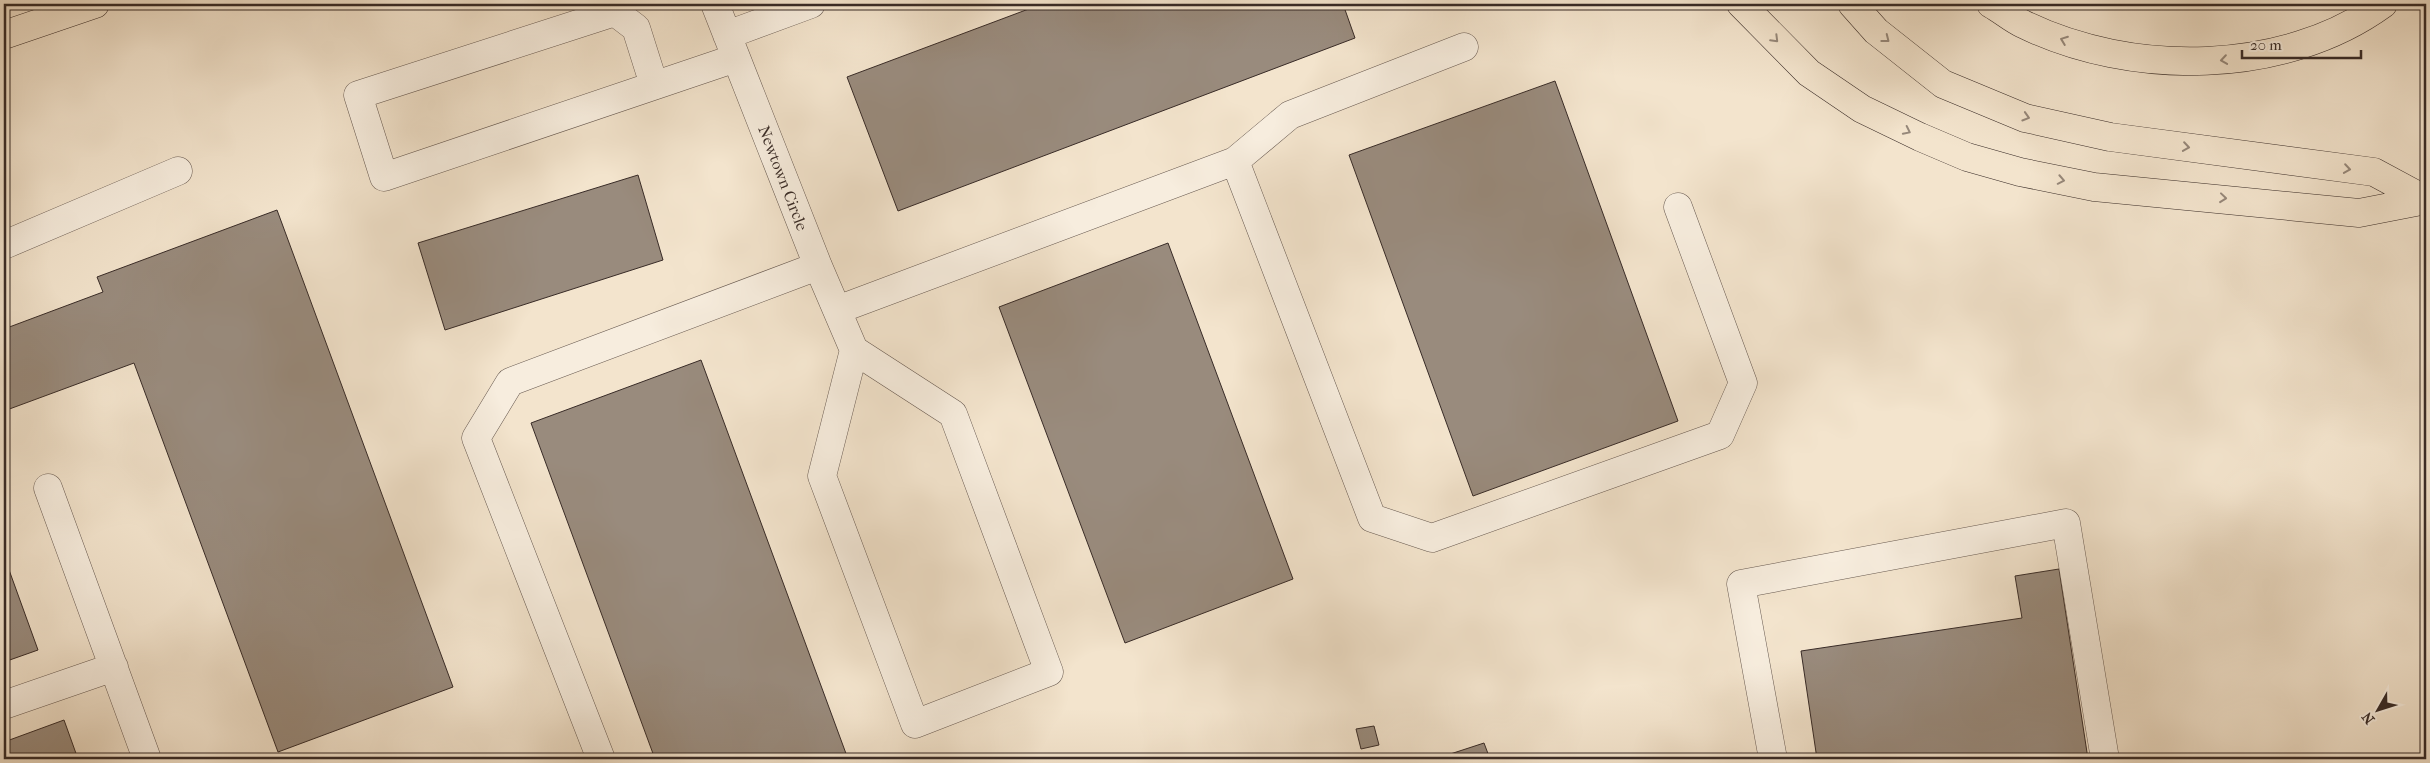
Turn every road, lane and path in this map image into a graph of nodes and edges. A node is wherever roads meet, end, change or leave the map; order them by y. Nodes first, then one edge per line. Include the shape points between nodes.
1 (95, 4) edge
2 (715, 4) edge
3 (811, 4) edge
4 (1741, 4) edge
5 (1852, 4) edge
6 (1991, 4) edge
7 (2383, 4) edge
8 (4, 35) edge
9 (732, 46) junction
10 (1464, 46) dead end
11 (654, 85) junction
12 (1235, 161) junction
13 (178, 171) dead end
14 (2426, 200) edge
15 (1678, 207) dead end
16 (4, 246) edge
17 (818, 266) junction
18 (837, 310) junction
19 (854, 350) junction
20 (48, 488) dead end
21 (114, 667) junction
22 (4, 706) edge
23 (147, 759) edge
24 (601, 759) edge
25 (1773, 759) edge
26 (2105, 759) edge

1 - 8 highway
2 - 9 street, Newtown Circle
3 - 9 street
4 -> 14 highway via 1809,73 1862,109 1967,157 2094,187 2359,213
5 -> 14 highway via 1876,31 1943,84 2025,118 2110,137 2374,172
7 -> 6 highway via 2366,17 2318,38 2262,55 2207,62 2141,59 2084,47 2023,24
9 - 11 street
9 - 17 street, Newtown Circle
10 - 12 street via 1290,115
11 - 11 street via 384,177 358,96 615,12 636,28
12 - 15 street via 1372,518 1432,538 1720,435 1743,383
12 - 18 street
13 - 16 street
17 - 18 street, Newtown Circle
17 - 24 street via 510,382 476,438
18 - 19 street, Newtown Circle
19 - 19 street via 822,476 915,724 1049,672 953,414
20 - 21 street
21 - 22 street
21 - 23 street
25 - 26 street via 1741,584 2066,523

